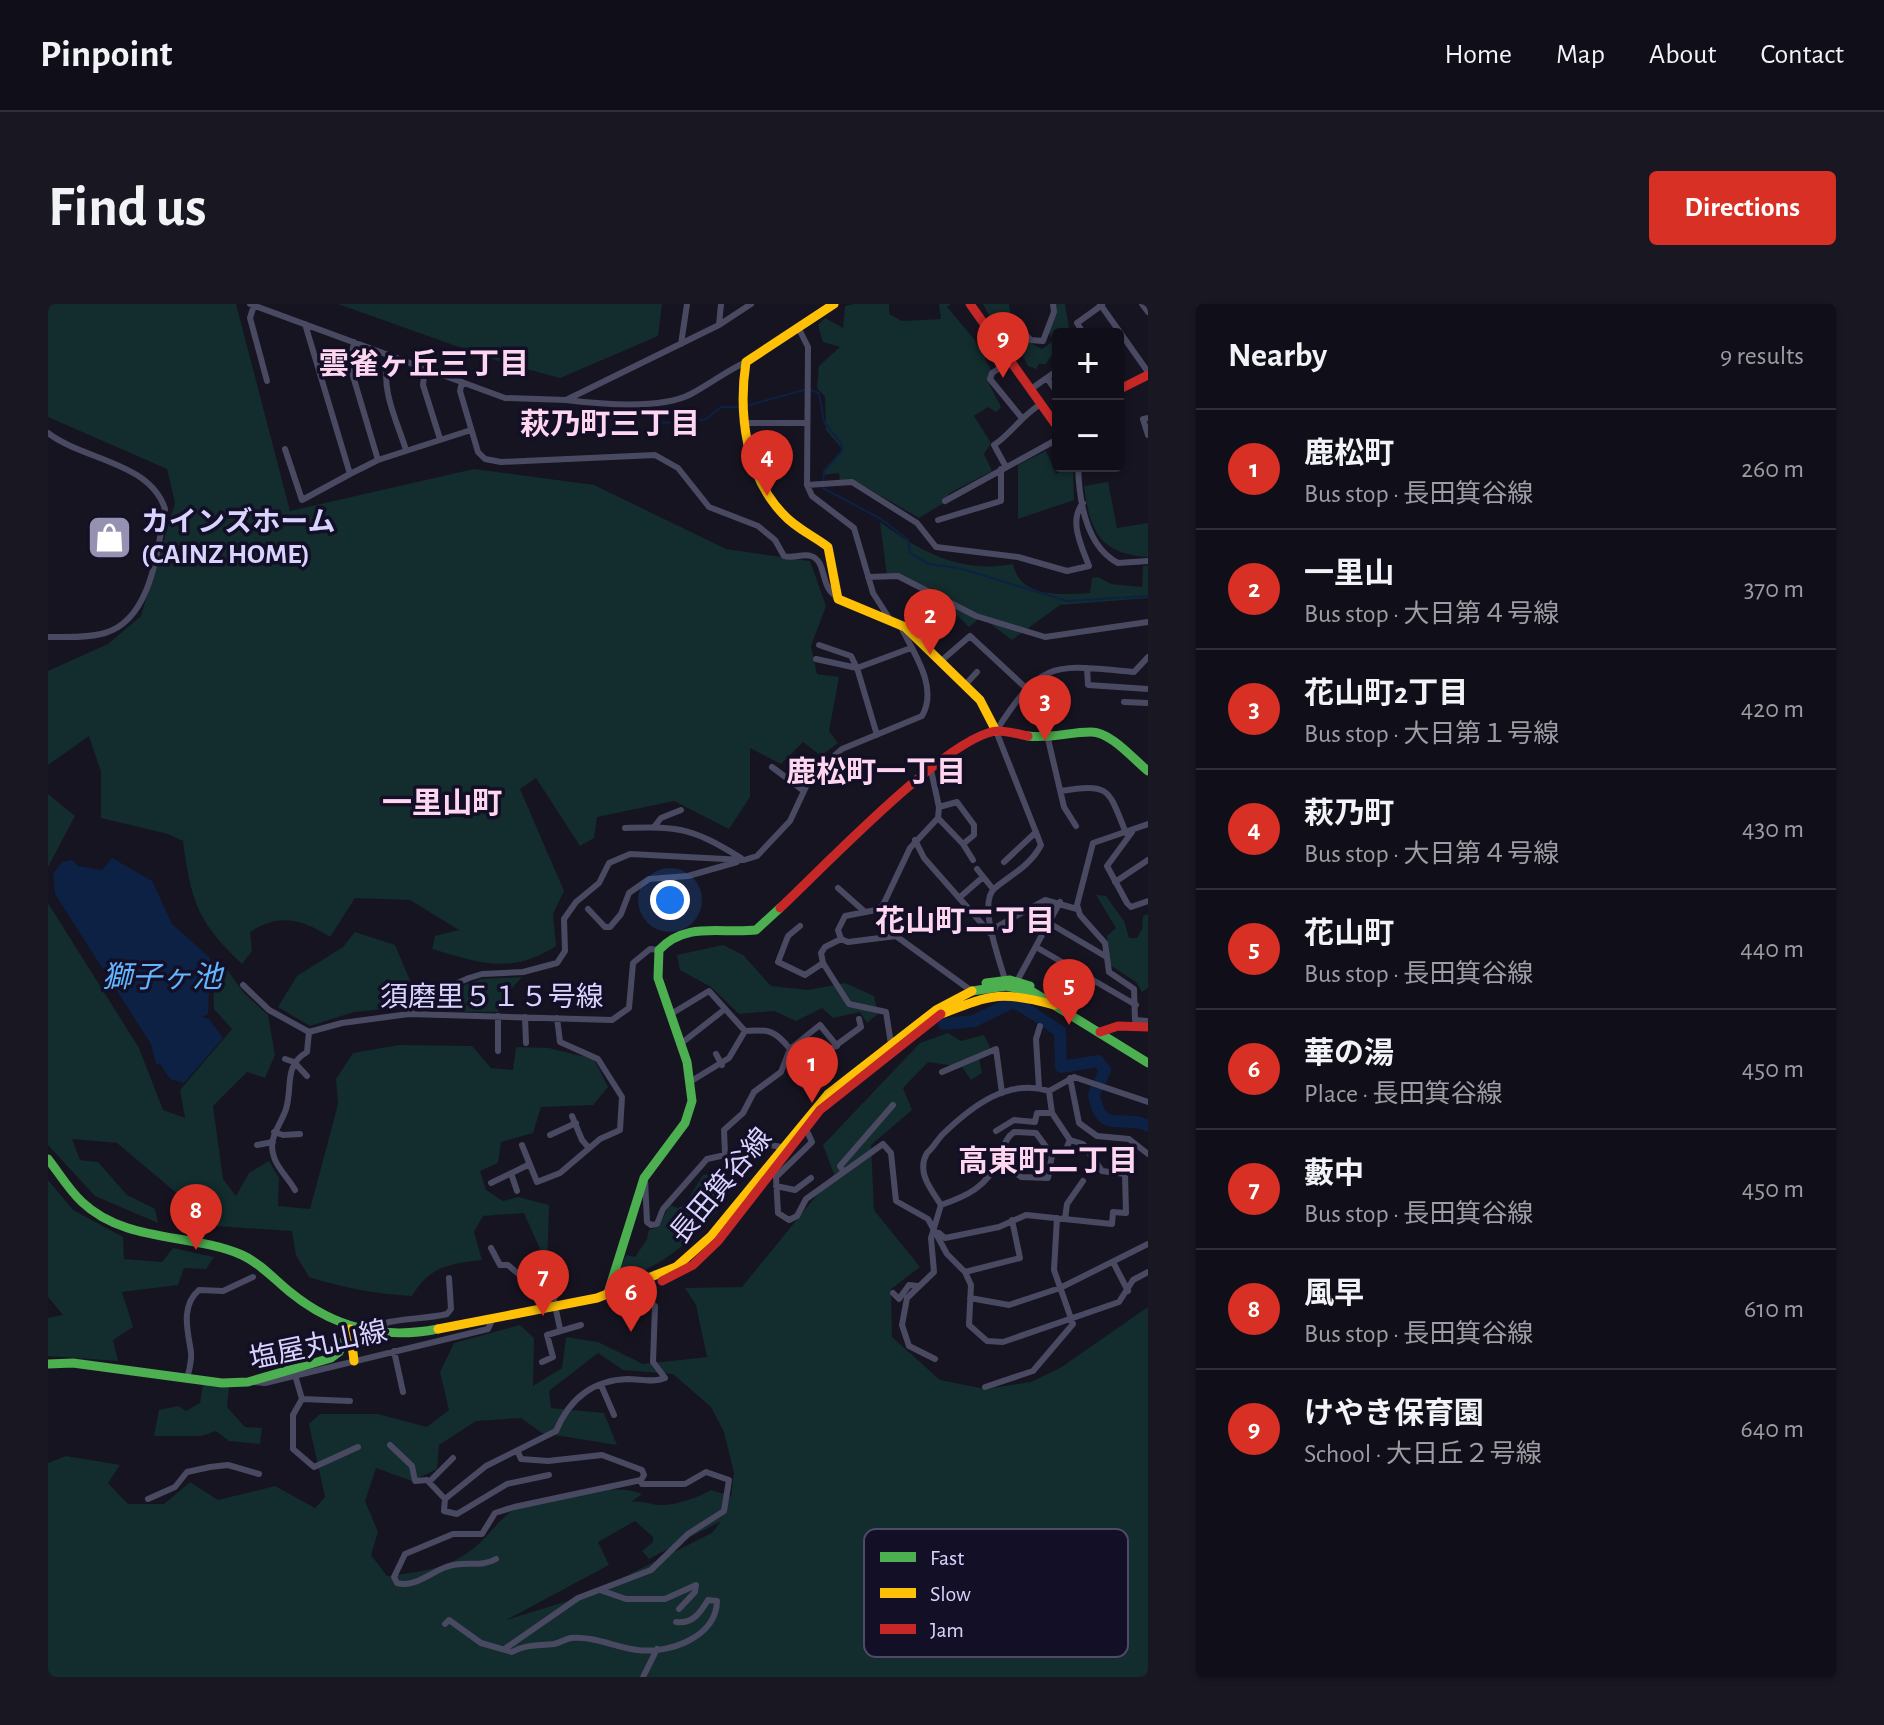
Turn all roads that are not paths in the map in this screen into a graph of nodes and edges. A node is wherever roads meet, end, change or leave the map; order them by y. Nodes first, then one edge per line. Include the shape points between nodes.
1 (687, 304) edge
2 (721, 304) edge
3 (751, 304) edge
4 (834, 304) edge
5 (1053, 304) edge
6 (1142, 304) edge
7 (252, 305) edge
8 (972, 305) edge
9 (1101, 305) edge
10 (1148, 312) edge
11 (305, 324) junction
12 (719, 325) junction
13 (798, 327) junction
14 (1080, 328) edge
15 (1020, 330) dead end
16 (354, 342) junction
17 (681, 344) junction
18 (390, 355) junction
19 (1011, 361) junction
20 (746, 362) junction
21 (425, 368) junction
22 (1148, 373) edge
23 (1052, 374) edge
24 (1047, 378) junction
25 (267, 381) dead end
26 (462, 382) junction
27 (1124, 383) edge
28 (1052, 385) edge
29 (1031, 389) junction
30 (566, 400) junction
31 (1041, 404) junction
32 (1021, 417) junction
33 (1148, 418) edge
34 (1052, 420) edge
35 (744, 423) junction
36 (807, 423) junction
37 (471, 430) junction
38 (48, 433) edge
39 (1148, 435) edge
40 (440, 439) junction
41 (1052, 442) edge
42 (285, 449) dead end
43 (406, 450) junction
44 (378, 460) junction
45 (1004, 468) junction
46 (1079, 472) edge
47 (350, 474) junction
48 (807, 485) junction
49 (945, 501) dead end
50 (1083, 503) junction
51 (938, 520) dead end
52 (1148, 561) edge
53 (868, 577) junction
54 (836, 596) junction
55 (894, 620) junction
56 (1148, 622) edge
57 (48, 637) edge
58 (819, 645) dead end
59 (911, 648) junction
60 (1148, 657) edge
61 (816, 659) dead end
62 (941, 661) junction
63 (857, 668) junction
64 (1087, 668) junction
65 (977, 672) dead end
66 (965, 685) junction
67 (1148, 689) edge
68 (1028, 690) junction
69 (1124, 702) dead end
70 (1148, 703) edge
71 (996, 731) junction
72 (877, 735) junction
73 (1048, 739) junction
74 (772, 767) dead end
75 (931, 770) junction
76 (1148, 771) edge
77 (804, 791) junction
78 (1061, 791) junction
79 (939, 807) junction
80 (681, 810) dead end
81 (938, 818) junction
82 (1148, 824) edge
83 (1076, 826) dead end
84 (654, 827) junction
85 (625, 828) dead end
86 (1036, 832) junction
87 (1130, 832) junction
88 (915, 840) junction
89 (963, 844) junction
90 (744, 860) junction
91 (973, 860) dead end
92 (1148, 860) edge
93 (1004, 862) dead end
94 (977, 869) dead end
95 (983, 877) junction
96 (1115, 882) junction
97 (838, 888) dead end
98 (993, 889) junction
99 (959, 898) junction
100 (1148, 901) edge
101 (1060, 902) junction
102 (588, 909) dead end
103 (1077, 909) junction
104 (865, 912) junction
105 (1049, 923) junction
106 (800, 926) dead end
107 (992, 933) junction
108 (841, 939) junction
109 (1036, 947) junction
110 (659, 950) junction
111 (1105, 956) junction
112 (823, 963) junction
113 (1005, 980) junction
114 (1017, 981) junction
115 (243, 985) dead end
116 (974, 995) junction
117 (1044, 997) junction
118 (1054, 1005) junction
119 (1136, 1005) junction
120 (725, 1009) junction
121 (409, 1014) junction
122 (671, 1014) junction
123 (498, 1016) junction
124 (525, 1017) junction
125 (557, 1018) junction
126 (859, 1019) dead end
127 (1148, 1021) edge
128 (1040, 1026) dead end
129 (1148, 1027) edge
130 (745, 1031) junction
131 (309, 1032) junction
132 (1100, 1032) junction
133 (683, 1042) junction
134 (526, 1043) dead end
135 (891, 1044) junction
136 (837, 1046) junction
137 (790, 1049) junction
138 (498, 1051) dead end
139 (307, 1052) junction
140 (318, 1052) dead end
141 (716, 1054) dead end
142 (820, 1057) dead end
143 (285, 1059) dead end
144 (294, 1062) junction
145 (1148, 1063) edge
146 (722, 1065) junction
147 (942, 1072) dead end
148 (307, 1076) dead end
149 (1072, 1078) junction
150 (693, 1080) junction
151 (1039, 1088) junction
152 (1049, 1091) junction
153 (1002, 1093) junction
154 (1148, 1102) edge
155 (893, 1105) dead end
156 (1052, 1113) junction
157 (805, 1128) junction
158 (996, 1131) dead end
159 (274, 1132) junction
160 (300, 1134) dead end
161 (550, 1135) dead end
162 (1070, 1140) junction
163 (273, 1142) junction
164 (257, 1145) dead end
165 (522, 1145) dead end
166 (781, 1147) junction
167 (589, 1148) junction
168 (725, 1154) junction
169 (1148, 1154) edge
170 (1052, 1155) junction
171 (48, 1159) edge
172 (999, 1159) junction
173 (530, 1164) junction
174 (843, 1171) junction
175 (511, 1173) junction
176 (645, 1176) junction
177 (811, 1178) dead end
178 (1083, 1181) dead end
179 (491, 1183) dead end
180 (776, 1186) junction
181 (295, 1190) dead end
182 (517, 1191) dead end
183 (941, 1205) junction
184 (1057, 1218) junction
185 (1065, 1219) junction
186 (1012, 1220) junction
187 (936, 1230) junction
188 (1148, 1244) edge
189 (491, 1248) dead end
190 (1113, 1262) junction
191 (965, 1272) junction
192 (1148, 1272) edge
193 (253, 1277) dead end
194 (449, 1278) dead end
195 (918, 1286) junction
196 (1060, 1288) junction
197 (1128, 1291) junction
198 (608, 1293) junction
199 (893, 1293) dead end
200 (970, 1298) junction
201 (556, 1307) junction
202 (493, 1318) junction
203 (1071, 1319) junction
204 (581, 1325) dead end
205 (350, 1328) junction
206 (560, 1329) junction
207 (383, 1334) junction
208 (394, 1351) junction
209 (935, 1359) dead end
210 (354, 1361) junction
211 (542, 1362) dead end
212 (48, 1364) edge
213 (295, 1375) junction
214 (187, 1379) junction
215 (248, 1382) junction
216 (601, 1385) junction
217 (985, 1387) dead end
218 (403, 1392) dead end
219 (302, 1399) junction
220 (350, 1401) dead end
221 (614, 1415) dead end
222 (390, 1445) dead end
223 (358, 1447) dead end
224 (518, 1452) junction
225 (453, 1458) dead end
226 (259, 1474) dead end
227 (549, 1475) dead end
228 (641, 1480) junction
229 (429, 1482) junction
230 (148, 1499) dead end
231 (445, 1499) junction
232 (496, 1559) dead end
233 (600, 1590) junction
234 (679, 1609) dead end
235 (676, 1622) dead end
236 (445, 1624) dead end
237 (506, 1648) junction
238 (657, 1649) junction
239 (643, 1677) edge

1 - 17 street
2 - 12 street
3 - 12 street
4 - 13 street
5 - 15 street via 1043,341 1031,340
6 - 10 street
7 - 11 street
7 - 25 street via 250,318
8 - 19 street
9 - 14 street via 1077,323
9 - 22 street
11 - 16 street
11 - 47 street
12 - 17 street
13 - 20 street
13 - 36 street via 808,347
16 - 18 street
16 - 44 street via 352,376
17 - 30 street
18 - 21 street
18 - 43 street via 387,388
19 - 29 street
19 - 32 street via 990,379
20 - 30 street via 690,395 672,399 597,404
20 - 35 street
21 - 26 street
21 - 40 street via 423,385
22 - 27 street
23 - 24 street
24 - 28 street
24 - 29 street
26 - 30 street via 505,398
26 - 37 street
29 - 31 street
31 - 32 street
31 - 34 street
32 - 45 street via 994,445
33 - 39 street via 1143,419
35 - 36 street
35 - 54 street via 748,449 779,510 828,547
36 - 48 street
37 - 40 street
37 - 54 street via 478,452 501,462 655,455 678,468 709,507 758,526 784,556 816,559 825,587
38 - 57 street via 147,480 165,509 148,580 132,616 99,635
40 - 43 street
41 - 45 street
42 - 47 street via 302,500
43 - 44 street
44 - 47 street
45 - 49 street
45 - 51 street via 1001,501
46 - 50 street
48 - 50 street via 852,482 917,523 936,547 1018,557 1067,571 1089,566 1076,532
48 - 53 street via 812,496 854,528
50 - 52 street via 1092,537 1112,560
53 - 55 street via 873,593
53 - 56 street via 898,576 976,616 1045,637
54 - 55 street via 842,603
55 - 59 street
55 - 62 street
58 - 63 street via 851,656
59 - 63 street
59 - 72 street via 922,668 927,707 922,716
60 - 64 street via 1134,672
61 - 63 street
62 - 66 street
62 - 68 street via 970,636
63 - 72 street
64 - 67 street via 1088,685
64 - 68 street via 1053,668
65 - 66 street
66 - 71 street via 989,710
68 - 71 street
69 - 70 street
71 - 73 street
71 - 75 street
71 - 86 street
72 - 77 street via 842,749 811,776
73 - 76 street via 1100,734
73 - 78 street
74 - 77 street
75 - 79 street
75 - 110 street via 857,831 756,930 701,929 669,940
77 - 90 street via 790,821 757,856
78 - 83 street
78 - 87 street via 1104,788
79 - 81 street
79 - 89 street via 957,802 974,825 974,835
80 - 84 street
81 - 88 street
81 - 89 street
82 - 87 street
84 - 85 street
84 - 90 street via 700,834
86 - 93 street
86 - 98 street via 1041,845 1036,855
87 - 96 street via 1109,858
87 - 103 street via 1093,843
88 - 99 street
88 - 104 street via 883,905
89 - 91 street
90 - 102 street via 688,876 649,879 629,893 610,927
90 - 121 street via 630,854 618,858 564,919 564,958 523,972 469,978 412,1007
92 - 96 street
94 - 95 street
95 - 98 street
95 - 99 street
96 - 100 street via 1131,907
97 - 104 street
98 - 107 street via 988,900
99 - 107 street
101 - 103 street
101 - 105 street
101 - 107 street via 1037,903
103 - 111 street via 1105,943
104 - 108 street via 851,913 839,922
105 - 109 street
105 - 111 street
106 - 112 street via 788,936 778,962 805,975
107 - 113 street
108 - 112 street via 825,947
108 - 116 street via 896,936
109 - 114 street
109 - 119 street
110 - 122 street via 656,978
110 - 125 street, 須磨里５１５号線 via 650,949 633,963 633,999 622,1015 612,1020
111 - 119 street via 1109,972 1134,989
112 - 135 street via 849,1004 886,1012
113 - 114 street
113 - 116 street via 981,984
114 - 117 street
115 - 131 street via 269,1010
116 - 117 street, 長田箕谷線 via 1016,987
116 - 118 street, 長田箕谷線 via 1007,994
116 - 135 street, 長田箕谷線 via 936,1010
116 - 157 street, 長田箕谷線 via 844,1088
117 - 118 street, 長田箕谷線
118 - 132 street, 長田箕谷線
119 - 127 street via 1135,1020
120 - 122 street via 709,991
120 - 130 street
120 - 133 street
121 - 123 street, 須磨里５１５号線
121 - 131 street, 須磨里５１５号線
122 - 133 street
123 - 124 street, 須磨里５１５号線
123 - 138 street
124 - 125 street, 須磨里５１５号線
124 - 134 street
125 - 167 street via 560,1042 598,1059 622,1097 618,1134
126 - 136 street via 861,1027
128 - 151 street
129 - 132 street
130 - 137 street via 777,1032
130 - 146 street
131 - 139 street
132 - 145 street, 長田箕谷線
133 - 150 street
135 - 166 street, 長田箕谷線 via 828,1094
136 - 137 street via 820,1025
136 - 142 street
137 - 168 street via 781,1072 754,1092 743,1113 724,1130
139 - 140 street
139 - 144 street
141 - 146 street
143 - 144 street
144 - 148 street
144 - 159 street via 286,1109
146 - 150 street
147 - 153 street via 996,1049
149 - 152 street
149 - 154 street
149 - 169 street via 1079,1123 1097,1136 1129,1139
150 - 176 street via 685,1125
151 - 152 street
151 - 153 street via 1025,1085
152 - 156 street
153 - 183 street via 977,1105 922,1161 924,1177
155 - 174 street via 840,1166
156 - 158 street via 1037,1113 1035,1122 1014,1120
156 - 162 street
157 - 180 street via 812,1142 776,1177
157 - 198 street, 長田箕谷線 via 703,1257 662,1281
159 - 160 street
159 - 163 street
161 - 167 street via 574,1119
162 - 170 street via 1066,1149
162 - 185 street via 1083,1144 1102,1171 1125,1174 1126,1213 1113,1212 1112,1224
163 - 164 street
163 - 181 street via 271,1157
165 - 173 street
166 - 168 street
166 - 198 street, 長田箕谷線 via 691,1257 667,1272
167 - 173 street via 560,1173 537,1182
168 - 176 street via 707,1159 663,1209 657,1224 647,1222
170 - 172 street via 1048,1178 1021,1177
170 - 172 street via 1036,1133 1022,1130 1007,1137
171 - 205 street, 長田箕谷線 via 83,1203 111,1221 247,1257 307,1306
172 - 183 street via 976,1190
173 - 175 street
174 - 180 street via 806,1199 797,1216 784,1218 776,1206
174 - 187 street via 883,1144 891,1153 896,1201 928,1219
175 - 179 street
175 - 182 street
176 - 198 street
177 - 180 street via 795,1190
178 - 185 street via 1067,1204
183 - 187 street
184 - 185 street
184 - 186 street via 1026,1215
184 - 196 street via 1054,1270
186 - 187 street via 945,1238
186 - 191 street via 1020,1258
187 - 191 street via 947,1254
187 - 195 street via 931,1238 934,1272
188 - 190 street
189 - 201 street via 500,1265 552,1291
190 - 196 street
190 - 197 street
191 - 200 street
192 - 197 street via 1133,1280
193 - 214 street via 223,1291 199,1290 193,1295 186,1317 191,1351
194 - 207 street via 447,1314 391,1321 385,1323
195 - 199 street via 909,1285 899,1299
195 - 209 street via 907,1298 902,1325 909,1346
196 - 200 street via 1009,1305
196 - 203 street
197 - 203 street via 1119,1302
198 - 201 street, 長田箕谷線
198 - 216 street via 616,1306 645,1301 655,1306 653,1362 665,1378
200 - 203 street via 969,1325 987,1341 1003,1342
201 - 202 street, 長田箕谷線
201 - 206 street
202 - 207 street, 長田箕谷線 via 418,1333
202 - 208 street, 塩屋丸山線 via 488,1329
203 - 217 street via 1073,1324 1033,1371
204 - 206 street
205 - 207 street, 長田箕谷線
205 - 210 street
205 - 215 street via 331,1358
206 - 211 street via 547,1335 553,1357
208 - 210 street, 塩屋丸山線
208 - 218 street
210 - 213 street, 塩屋丸山線
212 - 214 street, 塩屋丸山線
213 - 215 street, 塩屋丸山線
213 - 219 street
214 - 215 street, 塩屋丸山線
216 - 221 street
216 - 224 street via 576,1396 556,1431
219 - 220 street
219 - 223 street via 293,1415 293,1449 314,1467
222 - 229 street via 400,1449 415,1471 415,1481
224 - 228 street via 521,1459 548,1461 602,1455 642,1470
224 - 231 street via 486,1466
225 - 229 street
226 - 230 street via 228,1465 199,1469
227 - 231 street via 507,1484 457,1514 444,1511
228 - 232 street via 495,1513 482,1534 453,1534 405,1554 394,1577 397,1583 412,1583 447,1566 487,1565
228 - 233 street via 685,1484 706,1472 729,1480 730,1489 724,1511 688,1534 651,1570
229 - 231 street
233 - 234 street via 626,1599 665,1599 696,1585
233 - 237 street via 548,1616
235 - 238 street via 688,1622 708,1600 717,1601 707,1629
236 - 237 street via 449,1620 481,1643
237 - 238 street via 512,1652 568,1638
238 - 239 street

